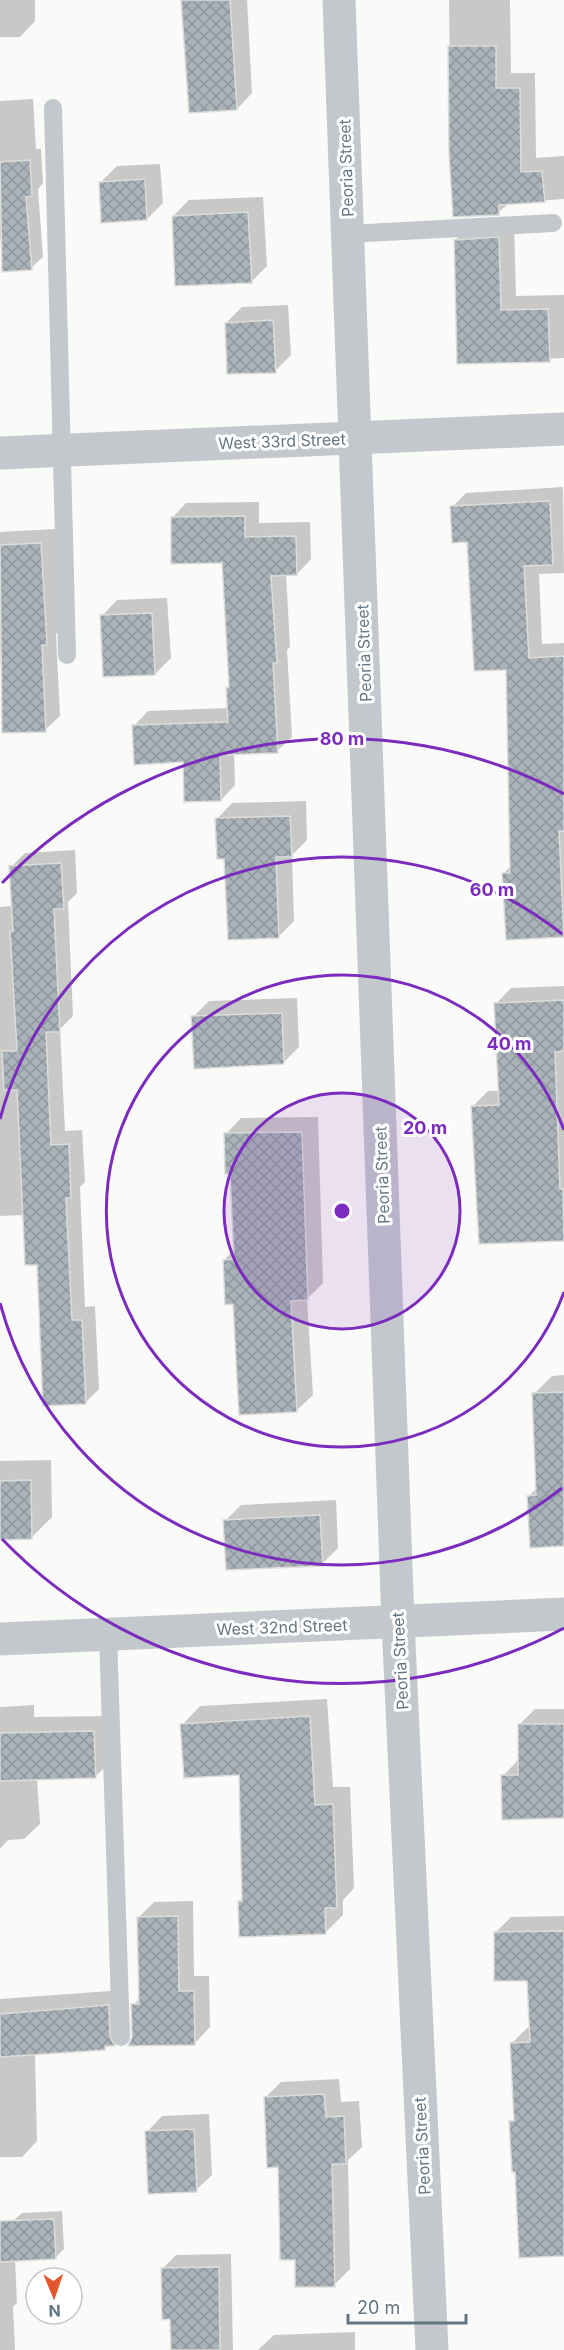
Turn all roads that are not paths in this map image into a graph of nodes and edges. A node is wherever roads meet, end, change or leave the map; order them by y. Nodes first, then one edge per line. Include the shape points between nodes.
1 (339, 0) edge
2 (53, 108) dead end
3 (553, 223) dead end
4 (348, 234) junction
5 (564, 429) edge
6 (356, 438) junction
7 (61, 450) junction
8 (0, 453) edge
9 (67, 655) dead end
10 (564, 1614) edge
11 (398, 1622) junction
12 (108, 1634) junction
13 (0, 1639) edge
14 (121, 2037) dead end
15 (432, 2350) edge

1 - 4 street, Peoria Street
2 - 7 lane
3 - 4 lane
4 - 6 street, Peoria Street
5 - 6 street, West 33rd Street
6 - 7 street, West 33rd Street
6 - 11 street, Peoria Street
7 - 8 street, West 33rd Street
7 - 9 lane
10 - 11 street, West 32nd Street
11 - 12 street, West 32nd Street
11 - 15 street, Peoria Street
12 - 13 street, West 32nd Street
12 - 14 lane

